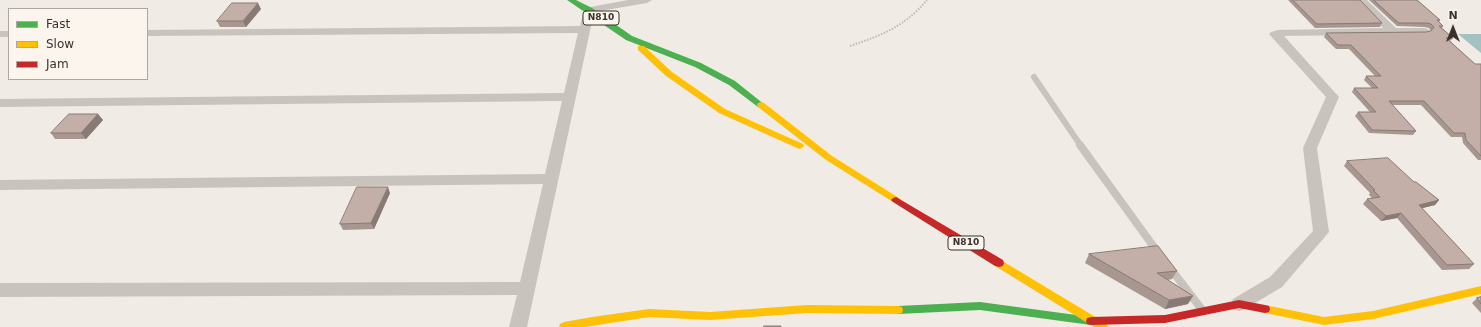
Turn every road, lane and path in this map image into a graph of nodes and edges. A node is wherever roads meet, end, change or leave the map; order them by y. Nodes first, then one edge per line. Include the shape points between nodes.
1 (571, 0) edge
2 (647, 0) edge
3 (927, 0) edge
4 (1361, 0) edge
5 (588, 10) junction
6 (584, 29) junction
7 (1392, 31) junction
8 (1424, 31) edge
9 (148, 32) edge
10 (629, 38) junction
11 (850, 46) dead end
12 (1034, 77) dead end
13 (569, 97) junction
14 (0, 103) edge
15 (829, 158) junction
16 (551, 179) junction
17 (0, 185) edge
18 (526, 288) junction
19 (0, 290) edge
20 (1481, 290) edge
21 (1239, 304) junction
22 (1204, 312) junction
23 (1094, 321) junction
24 (518, 327) edge
25 (564, 327) edge
26 (1103, 327) edge

1 - 5 main road, N810
2 - 5 street
3 - 11 path via 917,12 887,33
4 - 7 street
5 - 6 street
5 - 10 main road, N810
6 - 9 street
6 - 13 street
7 - 8 street
7 - 21 street via 1275,34 1333,97 1310,148 1321,232 1276,282
10 - 15 main road, N810 via 698,65 732,83
10 - 15 main road, N810 via 669,74 722,111
12 - 22 lane via 1125,208
13 - 14 street
13 - 16 street
15 - 23 main road, N810
16 - 17 street
16 - 18 street
18 - 19 street
18 - 24 street
20 - 21 main road via 1373,315 1324,321
21 - 22 main road
22 - 23 main road via 1165,319
23 - 25 main road via 980,306 894,310 808,309 710,316 649,313 592,320
23 - 26 main road, N810

